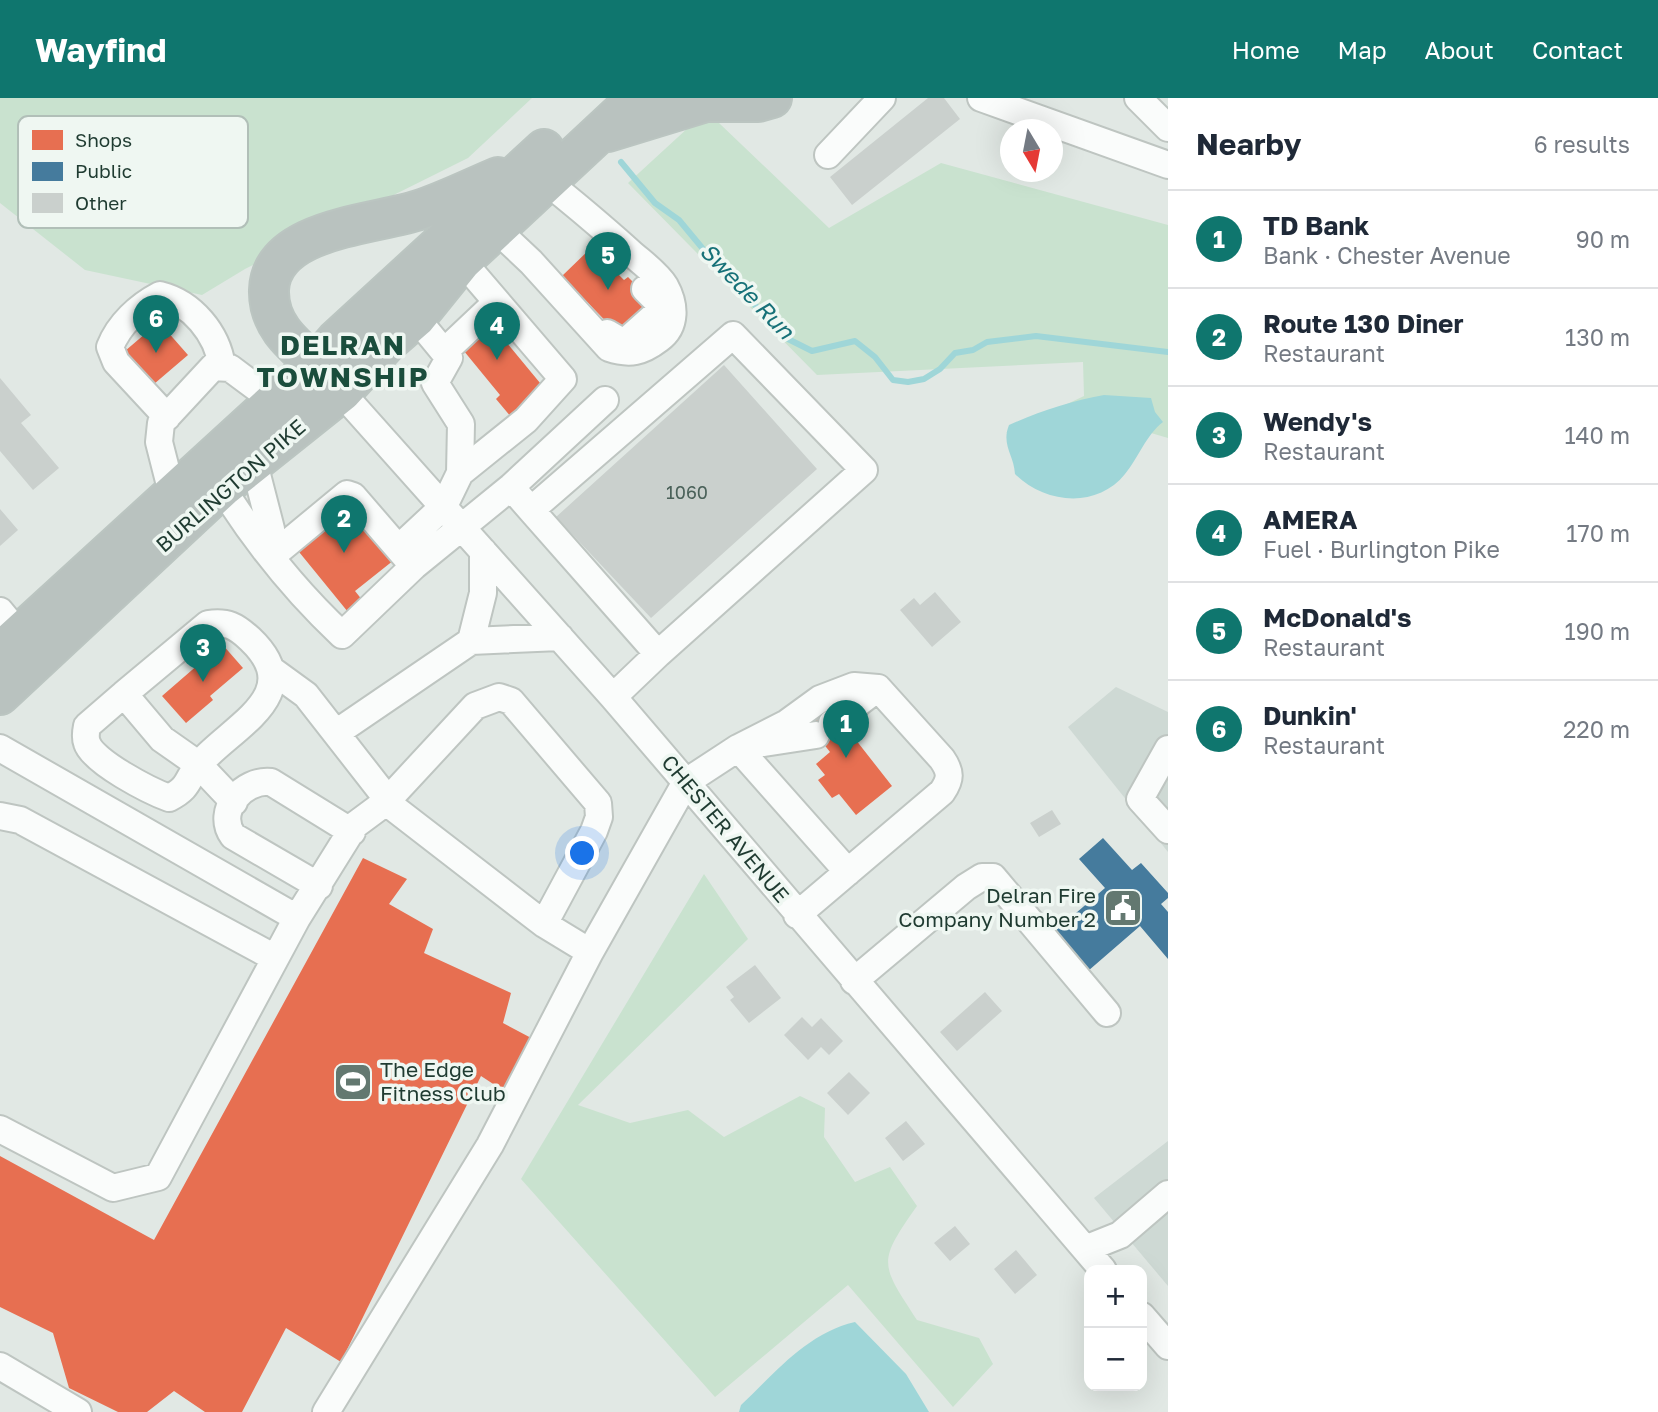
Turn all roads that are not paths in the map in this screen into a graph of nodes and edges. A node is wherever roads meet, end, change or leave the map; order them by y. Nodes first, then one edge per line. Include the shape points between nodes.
1 (600, 98) edge
2 (638, 98) edge
3 (772, 98) edge
4 (883, 98) edge
5 (981, 98) edge
6 (1138, 98) edge
7 (1168, 128) edge
8 (594, 137) junction
9 (828, 155) dead end
10 (1168, 165) edge
11 (536, 174) junction
12 (496, 229) junction
13 (462, 261) junction
14 (497, 302) junction
15 (415, 318) junction
16 (444, 352) junction
17 (315, 365) junction
18 (222, 366) junction
19 (342, 392) junction
20 (273, 400) junction
21 (605, 400) dead end
22 (164, 420) junction
23 (254, 463) junction
24 (460, 473) junction
25 (511, 487) junction
26 (222, 488) junction
27 (172, 493) junction
28 (444, 506) junction
29 (531, 510) junction
30 (463, 527) junction
31 (484, 551) junction
32 (272, 556) junction
33 (406, 557) junction
34 (6, 632) edge
35 (559, 637) junction
36 (471, 641) junction
37 (659, 654) junction
38 (273, 671) junction
39 (878, 688) junction
40 (124, 694) junction
41 (0, 695) edge
42 (613, 697) junction
43 (336, 733) junction
44 (0, 748) edge
45 (738, 748) junction
46 (1168, 749) edge
47 (199, 765) junction
48 (686, 782) junction
49 (387, 801) junction
50 (234, 802) junction
51 (0, 816) edge
52 (1168, 830) edge
53 (352, 832) junction
54 (848, 872) junction
55 (319, 886) junction
56 (797, 915) junction
57 (297, 918) junction
58 (544, 924) junction
59 (590, 952) junction
60 (275, 958) junction
61 (854, 981) junction
62 (1107, 1013) dead end
63 (0, 1129) edge
64 (1168, 1194) edge
65 (1084, 1249) junction
66 (1098, 1265) edge
67 (1147, 1322) edge
68 (1168, 1346) edge
69 (0, 1366) edge
70 (78, 1412) edge
71 (326, 1412) edge

1 - 11 highway, BURLINGTON PIKE
2 - 8 highway, BURLINGTON PIKE
3 - 8 highway via 706,102
4 - 9 street
5 - 10 street
6 - 7 street
8 - 11 highway, BURLINGTON PIKE
11 - 12 highway, BURLINGTON PIKE
11 - 12 street via 664,284 673,321 663,337 642,351 624,353 609,348
11 - 17 highway, BURLINGTON PIKE via 346,331
11 - 17 highway via 308,240 276,262 269,295 274,320
12 - 13 highway, BURLINGTON PIKE
13 - 14 street
13 - 15 highway, BURLINGTON PIKE
14 - 16 street
14 - 24 street via 563,379 526,419
15 - 16 street
15 - 19 highway, BURLINGTON PIKE
16 - 24 street via 449,358 435,383 461,424
17 - 19 street, CHESTER AVENUE
17 - 20 highway, BURLINGTON PIKE
18 - 20 street
18 - 22 street via 213,367
18 - 22 street via 211,332 186,307 160,295 144,304 115,335 110,347 116,362
19 - 23 highway, BURLINGTON PIKE
19 - 28 street, CHESTER AVENUE
20 - 27 highway, BURLINGTON PIKE
21 - 25 street
22 - 27 street via 159,443
23 - 26 highway, BURLINGTON PIKE
23 - 32 street via 271,529
24 - 28 street
25 - 29 street
25 - 30 street
26 - 32 street via 250,532
26 - 41 highway, BURLINGTON PIKE
27 - 34 highway, BURLINGTON PIKE
28 - 30 street, CHESTER AVENUE
28 - 33 street
29 - 37 street
29 - 37 street via 733,335 863,470
30 - 31 street, CHESTER AVENUE
30 - 33 street
31 - 35 street, CHESTER AVENUE
31 - 36 street via 483,593
32 - 33 street via 347,494
32 - 33 street via 305,601 342,635
35 - 36 street
35 - 42 street, CHESTER AVENUE
36 - 43 street
37 - 42 street
38 - 40 street via 262,651 240,629 224,621 208,624
38 - 43 street via 306,695
38 - 47 street via 270,695
39 - 45 street via 824,729
39 - 45 street via 854,687 820,699 787,723
39 - 54 street via 942,759 950,780 943,792
40 - 47 street via 162,739
40 - 47 street via 87,726 86,742 94,755 169,798 186,790
42 - 48 street, CHESTER AVENUE
43 - 49 street
44 - 57 street
45 - 48 street
45 - 54 street
46 - 52 street via 1140,799
47 - 50 street
48 - 56 street, CHESTER AVENUE
48 - 59 street
49 - 53 street
49 - 58 street
49 - 58 street via 475,706 499,697 511,701 598,803 594,831
50 - 53 street via 247,785 258,780 271,782
50 - 55 street via 226,813 233,836
51 - 60 street via 20,820
53 - 55 street
54 - 56 street
55 - 57 street
56 - 61 street, CHESTER AVENUE
57 - 60 street
58 - 59 street
59 - 71 street via 490,1145
60 - 63 street via 158,1177 113,1188
61 - 62 street via 966,887 982,877 993,877
61 - 65 street, CHESTER AVENUE
64 - 65 street via 1120,1235
65 - 66 street, CHESTER AVENUE
67 - 68 street
69 - 70 street

